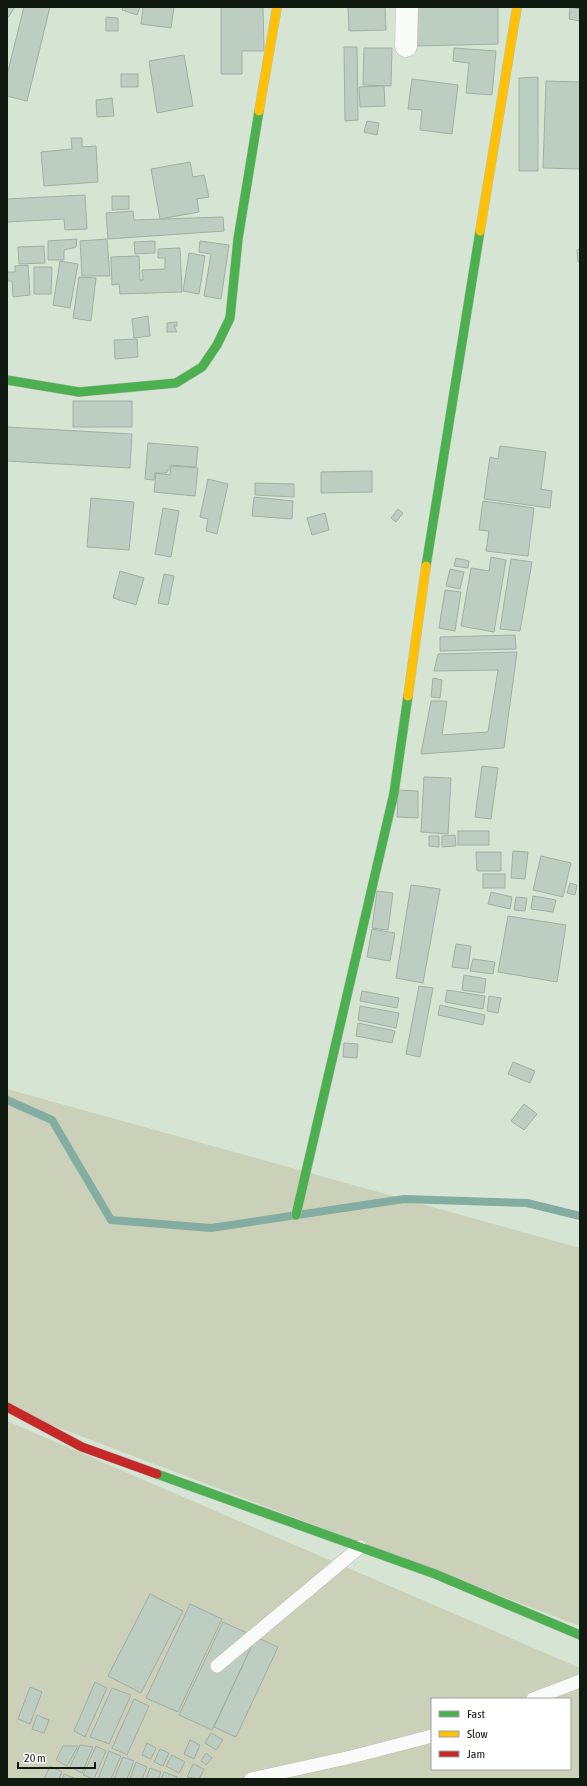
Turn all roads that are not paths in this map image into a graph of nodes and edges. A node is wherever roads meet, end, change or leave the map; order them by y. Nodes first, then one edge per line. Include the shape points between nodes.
1 (276, 7) edge
2 (406, 7) edge
3 (518, 7) edge
4 (406, 46) dead end
5 (7, 380) edge
6 (296, 1215) dead end
7 (7, 1407) edge
8 (360, 1547) junction
9 (580, 1635) edge
10 (217, 1666) dead end
11 (580, 1681) edge
12 (536, 1698) edge
13 (431, 1736) edge
14 (251, 1779) edge

1 - 5 street via 238,239 230,318 217,345 202,367 176,383 79,392
2 - 4 street
3 - 6 street via 434,510 394,793
7 - 8 street via 82,1447
8 - 9 street via 435,1574
8 - 10 lane
11 - 12 lane
13 - 14 lane

